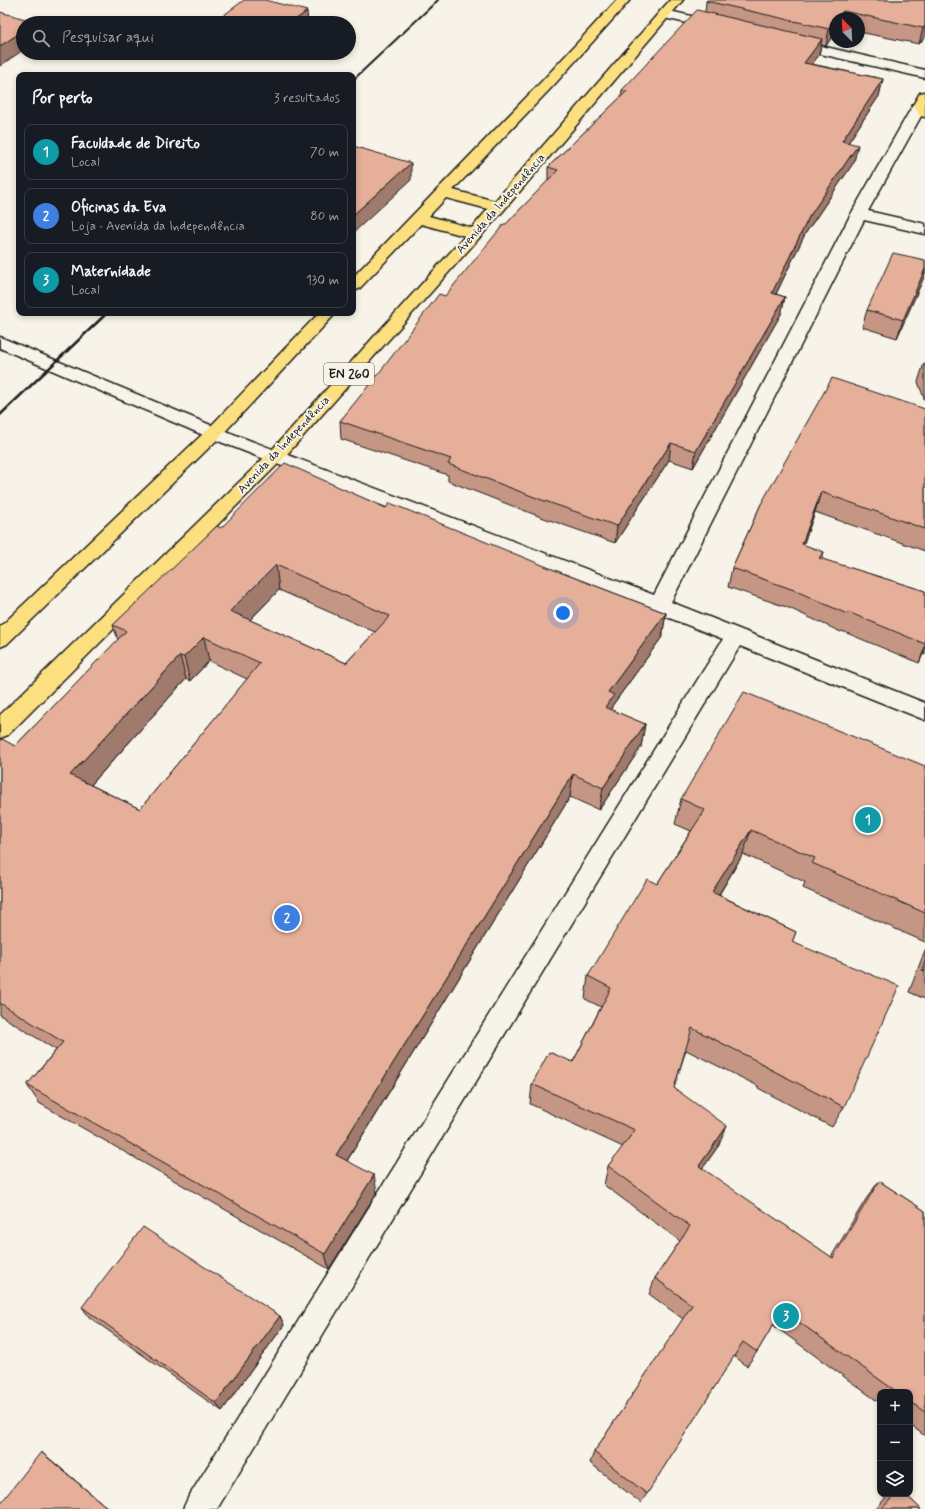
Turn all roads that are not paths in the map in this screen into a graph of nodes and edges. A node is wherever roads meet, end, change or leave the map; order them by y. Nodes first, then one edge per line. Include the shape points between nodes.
1 (624, 0) edge
2 (678, 0) edge
3 (665, 14) junction
4 (726, 28) edge
5 (780, 41) edge
6 (925, 74) edge
7 (923, 105) edge
8 (443, 192) junction
9 (499, 207) junction
10 (859, 214) junction
11 (418, 218) junction
12 (925, 229) edge
13 (475, 234) junction
14 (356, 283) edge
15 (325, 316) edge
16 (0, 342) edge
17 (214, 433) junction
18 (275, 457) junction
19 (659, 605) junction
20 (736, 635) junction
21 (0, 639) edge
22 (925, 712) edge
23 (0, 729) edge
24 (199, 1509) edge

1 - 8 main road
2 - 3 main road, Avenida da Independência / EN 260
3 - 4 street
3 - 9 main road, Avenida da Independência / EN 260
5 - 6 street
7 - 10 street
8 - 9 main road
8 - 11 main road
9 - 13 main road, Avenida da Independência / EN 260
10 - 12 street
10 - 19 street
11 - 13 main road
11 - 14 main road
13 - 18 main road, Avenida da Independência / EN 260
15 - 17 main road
16 - 17 street
17 - 18 street
17 - 21 main road
18 - 19 street
18 - 23 main road, Avenida da Independência / EN 260
19 - 20 street
20 - 22 street
20 - 24 street

